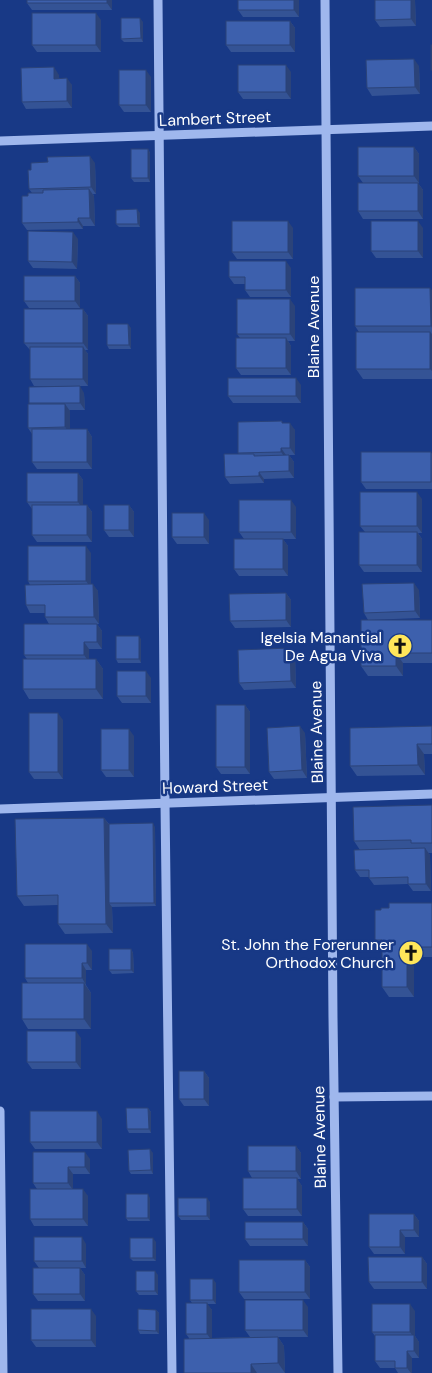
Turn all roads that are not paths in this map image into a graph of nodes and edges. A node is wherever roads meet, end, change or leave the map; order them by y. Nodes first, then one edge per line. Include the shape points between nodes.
1 (158, 0) edge
2 (325, 0) edge
3 (432, 126) edge
4 (327, 129) junction
5 (160, 135) junction
6 (0, 141) edge
7 (432, 794) edge
8 (332, 797) junction
9 (165, 803) junction
10 (0, 809) edge
11 (432, 1096) edge
12 (334, 1097) junction
13 (0, 1111) edge
14 (3, 1373) edge
15 (172, 1373) edge
16 (338, 1373) edge

1 - 5 street
2 - 4 street, Blaine Avenue
3 - 4 street, Lambert Street
4 - 5 street, Lambert Street
4 - 8 street, Blaine Avenue
5 - 6 street, Lambert Street
5 - 9 street
7 - 8 street, Howard Street
8 - 9 street, Howard Street
8 - 12 street, Blaine Avenue
9 - 10 street, Howard Street
9 - 15 street
11 - 12 street
12 - 16 street, Blaine Avenue
13 - 14 street

